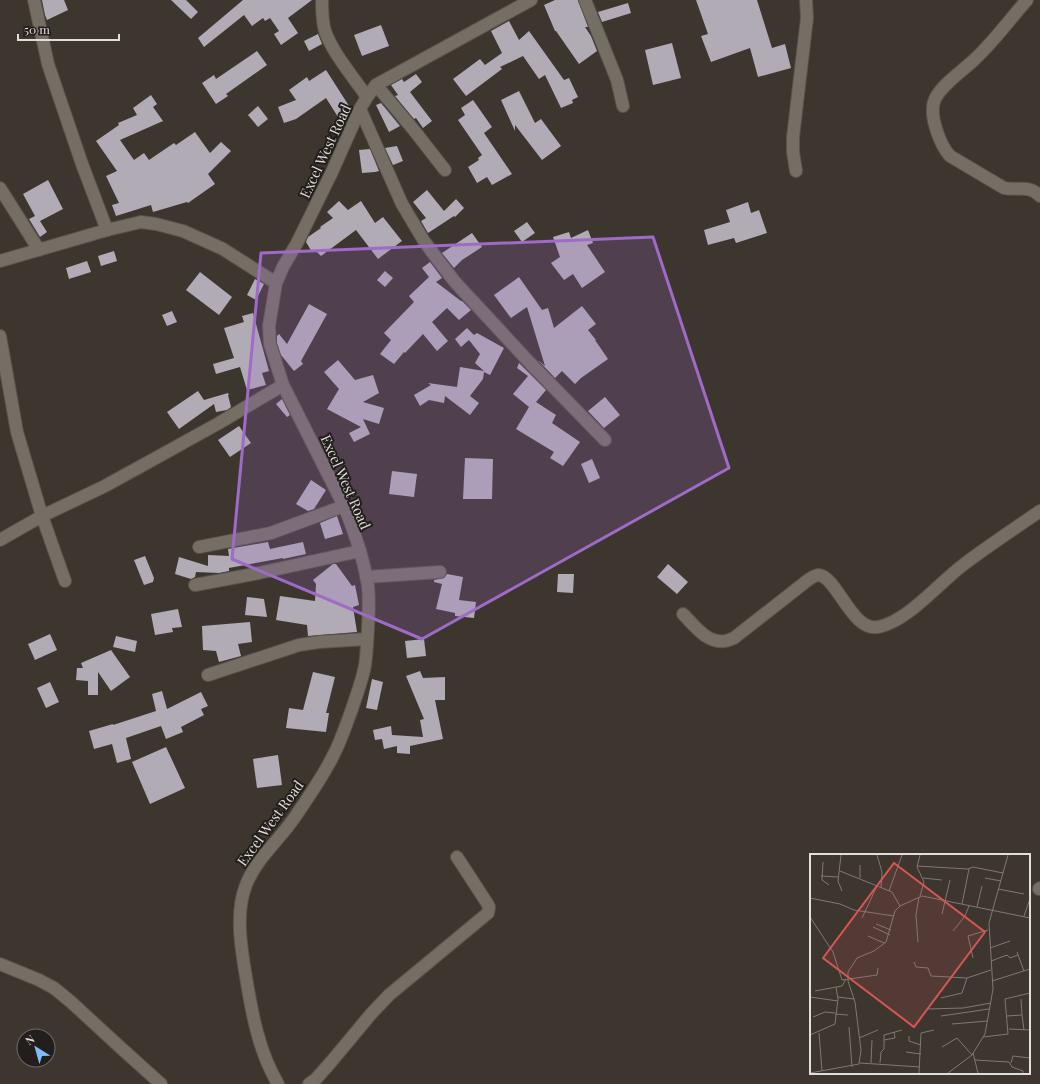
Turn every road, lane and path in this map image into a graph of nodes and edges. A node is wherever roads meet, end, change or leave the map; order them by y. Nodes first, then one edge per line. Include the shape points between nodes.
1 (34, 0) edge
2 (322, 0) edge
3 (531, 0) edge
4 (585, 0) edge
5 (806, 0) edge
6 (1027, 0) edge
7 (376, 85) junction
8 (367, 97) junction
9 (623, 106) dead end
10 (360, 109) junction
11 (445, 170) dead end
12 (796, 171) dead end
13 (0, 188) edge
14 (1040, 196) edge
15 (107, 230) junction
16 (39, 250) junction
17 (0, 261) edge
18 (276, 283) junction
19 (0, 336) edge
20 (283, 385) junction
21 (605, 440) dead end
22 (344, 506) junction
23 (1040, 511) edge
24 (42, 516) junction
25 (0, 540) edge
26 (199, 547) dead end
27 (360, 551) junction
28 (440, 572) dead end
29 (366, 577) junction
30 (65, 580) dead end
31 (195, 585) dead end
32 (683, 614) dead end
33 (367, 639) junction
34 (208, 675) dead end
35 (457, 857) dead end
36 (0, 964) edge
37 (161, 1084) edge
38 (278, 1084) edge
39 (309, 1084) edge

1 - 15 street via 48,64
2 - 8 street via 322,14 329,42
3 - 7 street, Excel West Road
4 - 9 street via 617,80
5 - 12 street via 807,18 793,137
6 - 14 street via 975,60 939,92 934,101 933,112 935,125 950,156 1004,188 1028,188
7 - 8 street, Excel West Road
7 - 11 street
8 - 10 street, Excel West Road
10 - 18 street, Excel West Road via 322,193
10 - 21 street via 402,204 438,260 530,363
13 - 16 street
15 - 16 street
15 - 18 street via 141,222 183,231 223,249
16 - 17 street
18 - 20 street, Excel West Road via 269,326 270,344
19 - 24 street via 17,432
20 - 22 street, Excel West Road
20 - 24 street via 146,464
22 - 26 street via 271,533
22 - 27 street, Excel West Road
23 - 32 street via 962,566 908,613 882,626 872,628 862,622 829,581 820,575 808,580 734,638 724,641 713,640 702,633
24 - 25 street
24 - 30 street
27 - 29 street, Excel West Road
27 - 31 street via 259,574
28 - 29 street
29 - 33 street, Excel West Road via 369,602
33 - 34 street via 299,645
33 - 38 street, Excel West Road via 365,669 334,755 297,815 255,867 242,897 242,955 252,1018
35 - 39 street via 487,903 488,913 389,995
36 - 37 street via 54,988

